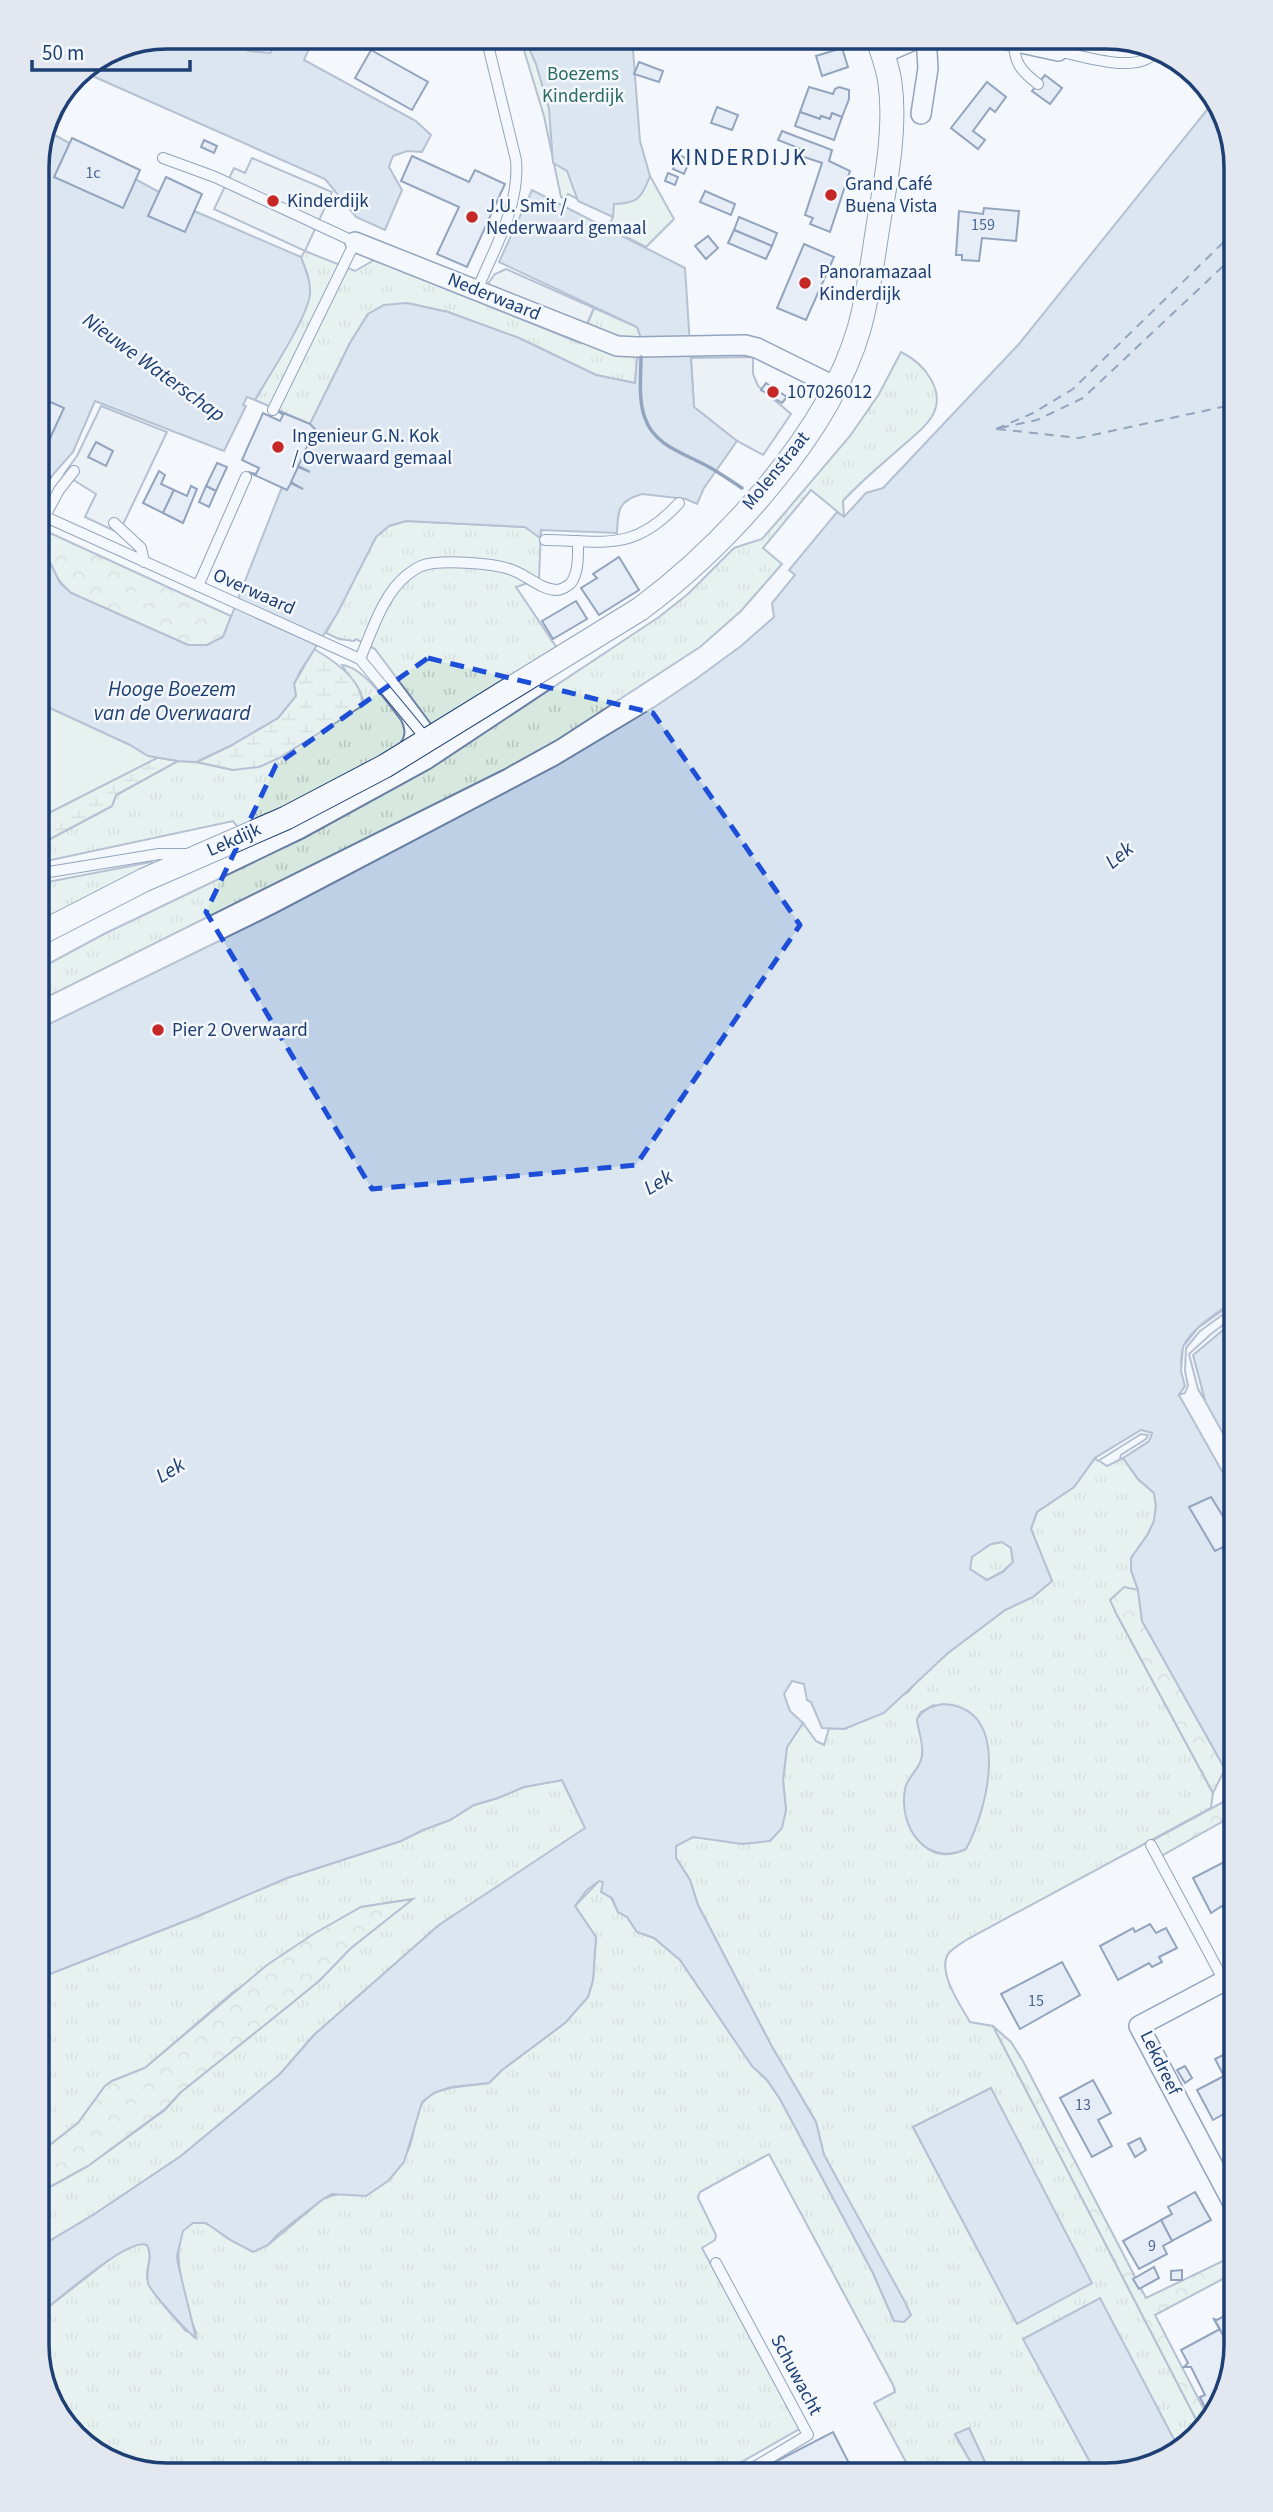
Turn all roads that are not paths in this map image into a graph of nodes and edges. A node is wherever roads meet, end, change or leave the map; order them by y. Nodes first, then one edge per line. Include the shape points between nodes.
1 (489, 49) edge
2 (880, 49) edge
3 (925, 49) edge
4 (1010, 49) edge
5 (1050, 49) edge
6 (1058, 51) joint
7 (1149, 57) edge
8 (1038, 83) dead end
9 (921, 114) dead end
10 (163, 158) dead end
11 (355, 242) junction
12 (477, 290) junction
13 (835, 386) junction
14 (274, 410) dead end
15 (74, 471) dead end
16 (246, 477) dead end
17 (49, 503) edge
18 (679, 503) dead end
19 (49, 518) edge
20 (114, 523) dead end
21 (545, 540) dead end
22 (578, 541) junction
23 (144, 562) junction
24 (198, 586) junction
25 (360, 659) junction
26 (428, 741) junction
27 (201, 854) junction
28 (49, 872) edge
29 (49, 928) edge
30 (1151, 1845) dead end
31 (1224, 1981) joint
32 (1224, 2186) edge
33 (716, 2263) dead end
34 (761, 2463) edge

1 - 12 lane via 518,180
2 - 13 street, Molenstraat via 889,80 892,128 882,205 859,327
3 - 9 street, Molenstraat via 928,68
4 - 8 lane via 1018,67
5 - 6 street
6 - 7 lane via 1121,63 1140,64
10 - 11 lane, Nederwaard
11 - 12 street, Nederwaard
11 - 14 lane
12 - 13 street, Nederwaard via 617,346 744,345
13 - 26 street, Molenstraat via 792,456 704,556 671,586
15 - 17 lane
16 - 24 lane
18 - 22 lane via 639,536 622,541
19 - 23 lane, Overwaard
20 - 23 lane via 141,548
21 - 22 lane
22 - 25 lane via 572,582 556,590 501,567 422,566 397,584
23 - 24 lane, Overwaard
24 - 25 lane, Overwaard
25 - 26 lane, Overwaard
26 - 27 street, Lekdijk via 301,810
27 - 28 lane via 159,854
27 - 29 street, Lekdijk
30 - 31 lane, Lekdreef
31 - 32 street, Lekdreef via 1139,2026
33 - 34 lane, Schuwacht via 808,2435

